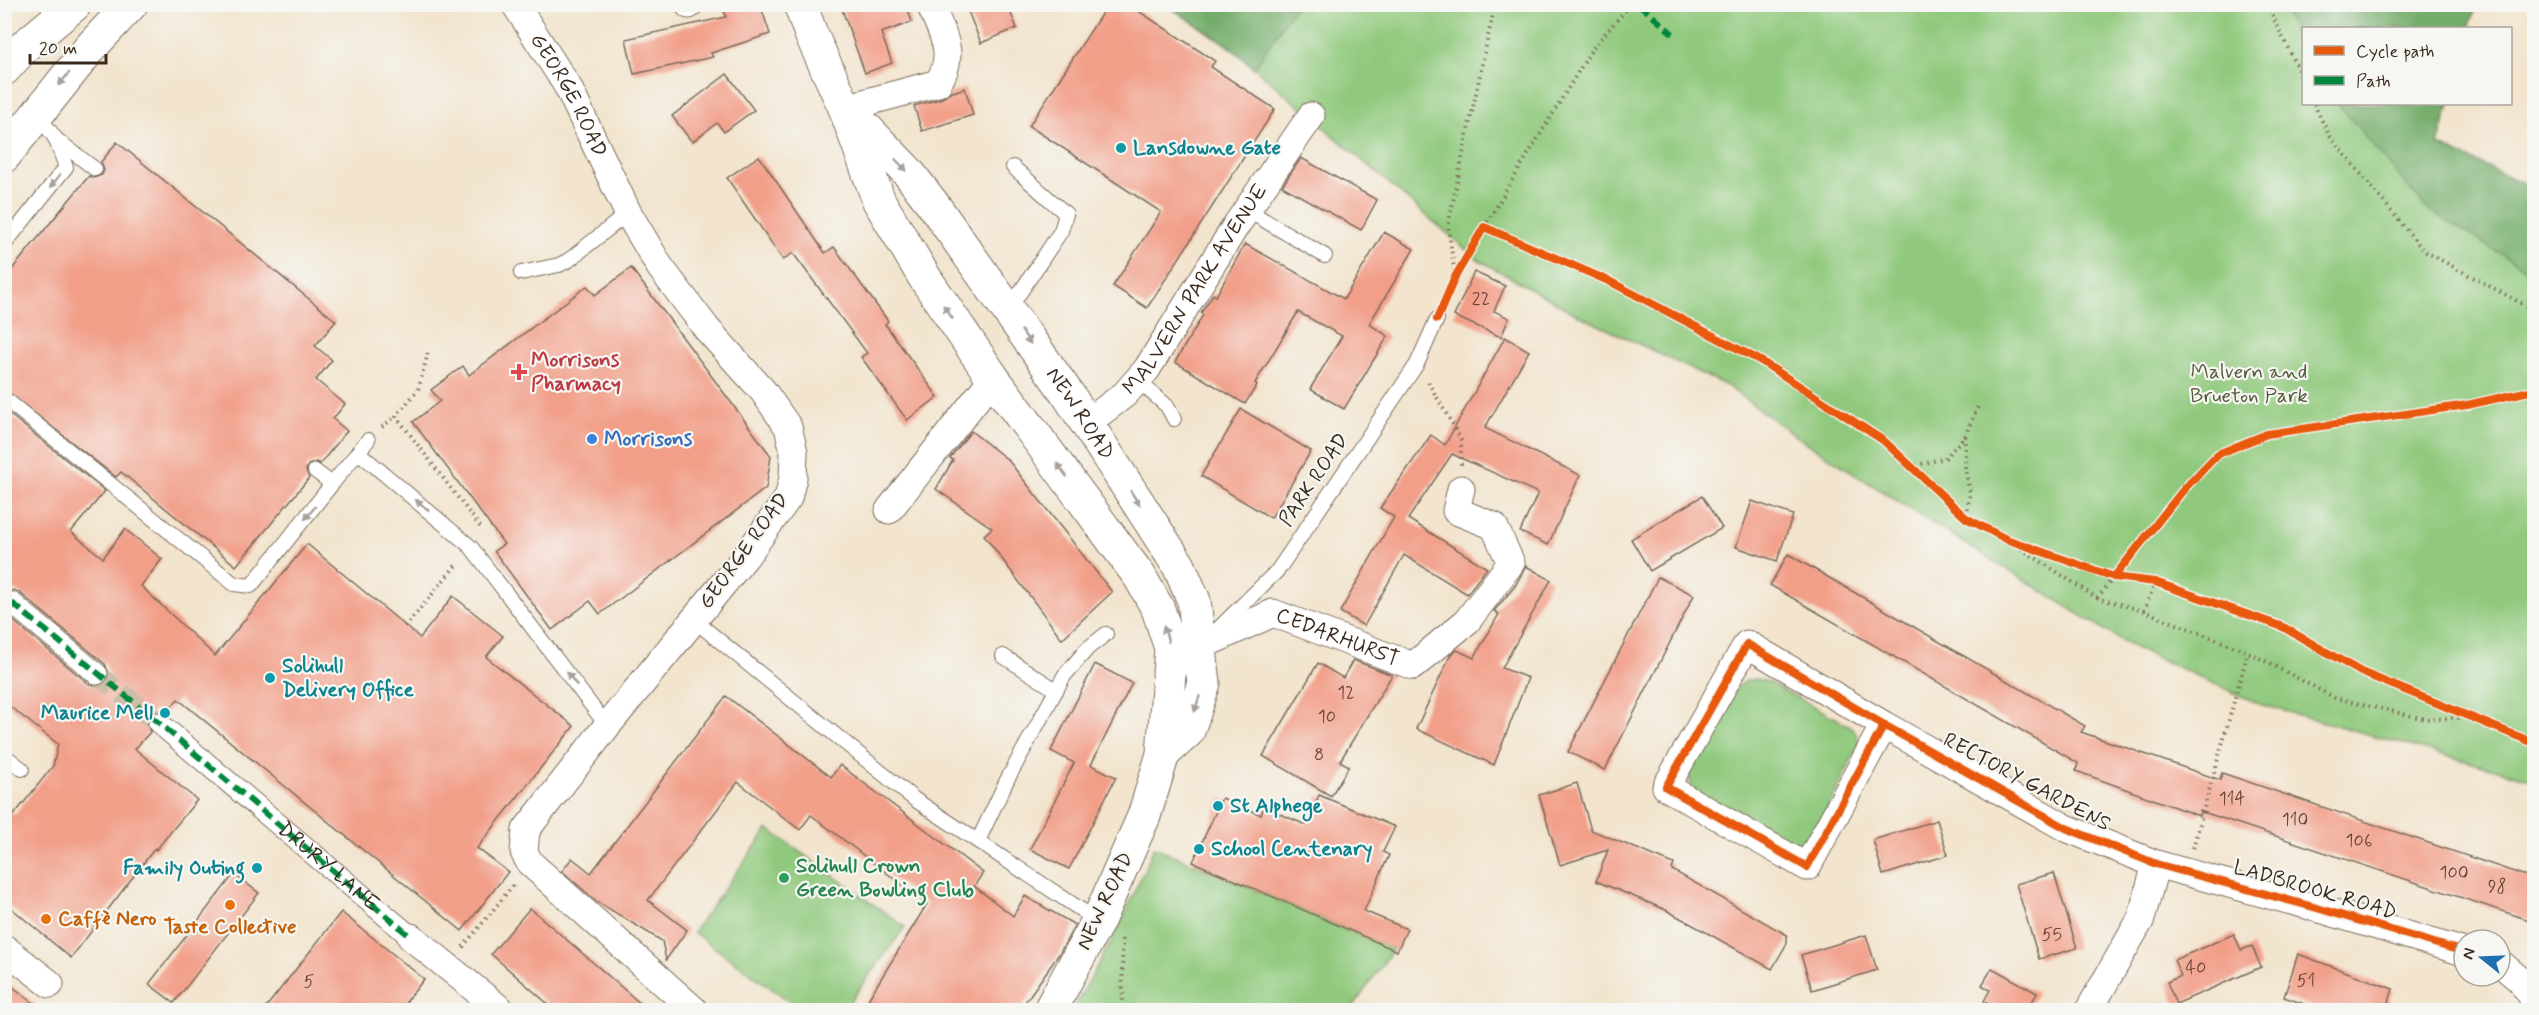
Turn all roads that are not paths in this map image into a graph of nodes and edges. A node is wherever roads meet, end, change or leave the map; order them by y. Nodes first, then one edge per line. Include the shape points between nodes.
1 (75, 4) edge
2 (131, 4) edge
3 (515, 4) edge
4 (800, 4) edge
5 (930, 4) edge
6 (6, 66) edge
7 (846, 108) junction
8 (1311, 116) dead end
9 (46, 125) junction
10 (4, 130) edge
11 (4, 156) edge
12 (1013, 167) dead end
13 (94, 169) dead end
14 (932, 203) junction
15 (1247, 210) junction
16 (628, 213) junction
17 (896, 229) junction
18 (4, 245) edge
19 (1325, 255) dead end
20 (521, 273) dead end
21 (1008, 310) junction
22 (1437, 319) road end
23 (993, 378) junction
24 (1137, 380) junction
25 (1069, 396) junction
26 (4, 398) edge
27 (1174, 419) dead end
28 (1087, 423) junction
29 (1032, 429) junction
30 (368, 440) dead end
31 (358, 452) junction
32 (315, 471) dead end
33 (332, 484) junction
34 (1461, 489) road end
35 (889, 510) dead end
36 (12, 603) dead end
37 (694, 620) junction
38 (1106, 634) dead end
39 (1201, 646) junction
40 (1003, 656) dead end
41 (97, 674) tunnel mouth
42 (1168, 689) junction
43 (1056, 690) junction
44 (159, 723) tunnel mouth
45 (1884, 725) junction
46 (607, 726) junction
47 (1163, 754) junction
48 (4, 755) edge
49 (22, 769) dead end
50 (978, 841) junction
51 (2156, 864) junction
52 (1110, 926) junction
53 (411, 937) joint
54 (4, 948) edge
55 (2452, 949) edge
56 (2512, 973) edge
57 (50, 984) dead end
58 (2535, 999) edge
59 (501, 1011) edge
60 (694, 1011) edge
61 (1050, 1011) edge
62 (2089, 1011) edge

1 - 6 street
2 -> 9 street via 90,48
3 - 16 street, GEORGE ROAD via 568,87
4 - 7 street, NEW ROAD
5 - 7 street via 948,47 947,69 938,83
7 -> 14 street, NEW ROAD via 908,172
7 - 17 street, NEW ROAD via 879,201
8 - 15 street, MALVERN PARK AVENUE
9 - 10 street
9 - 11 street
9 - 13 lane
9 -> 18 lane via 66,167
12 - 21 lane via 1066,214 1061,231
14 - 17 street
14 - 21 street, NEW ROAD
15 - 19 lane
15 - 24 street, MALVERN PARK AVENUE
16 - 20 lane via 569,260
16 - 37 street, GEORGE ROAD via 680,294 763,391 788,427 794,452 788,498
23 -> 17 street, NEW ROAD
21 -> 25 street, NEW ROAD
22 - 39 lane, PARK ROAD via 1417,364 1278,570
23 - 29 street, NEW ROAD
23 - 35 street
24 - 27 lane via 1167,406
24 - 28 street, MALVERN PARK AVENUE
25 - 28 street, NEW ROAD
25 - 29 street
33 -> 26 lane via 251,586 234,584
28 -> 39 street, NEW ROAD via 1179,566 1194,601
42 -> 29 street, NEW ROAD via 1171,648 1158,609 1140,577
30 - 31 lane
31 - 33 lane
46 -> 31 lane via 471,547
32 - 33 lane
34 - 39 street, CEDARHURST via 1456,511 1494,526 1511,563 1467,621 1413,666 1273,613
36 - 41 street
37 - 46 street, GEORGE ROAD
37 - 50 lane via 914,799
38 - 43 lane via 1088,648
39 - 42 street
39 -> 47 street, NEW ROAD via 1204,683 1188,731
40 - 43 lane
42 - 47 street, NEW ROAD
43 - 50 lane
44 - 53 street, DRURY LANE
45 - 45 street, RECTORY GARDENS via 1808,870 1659,791 1747,638
45 - 51 street, RECTORY GARDENS via 2066,828
46 - 60 street, GEORGE ROAD via 526,830 524,852 530,863
47 - 52 street, NEW ROAD
48 - 49 lane
50 - 52 lane
51 - 55 street, LADBROOK ROAD
51 - 62 street via 2141,920
52 - 61 street, NEW ROAD
53 - 59 street, DRURY LANE
54 - 57 street
56 - 58 street

